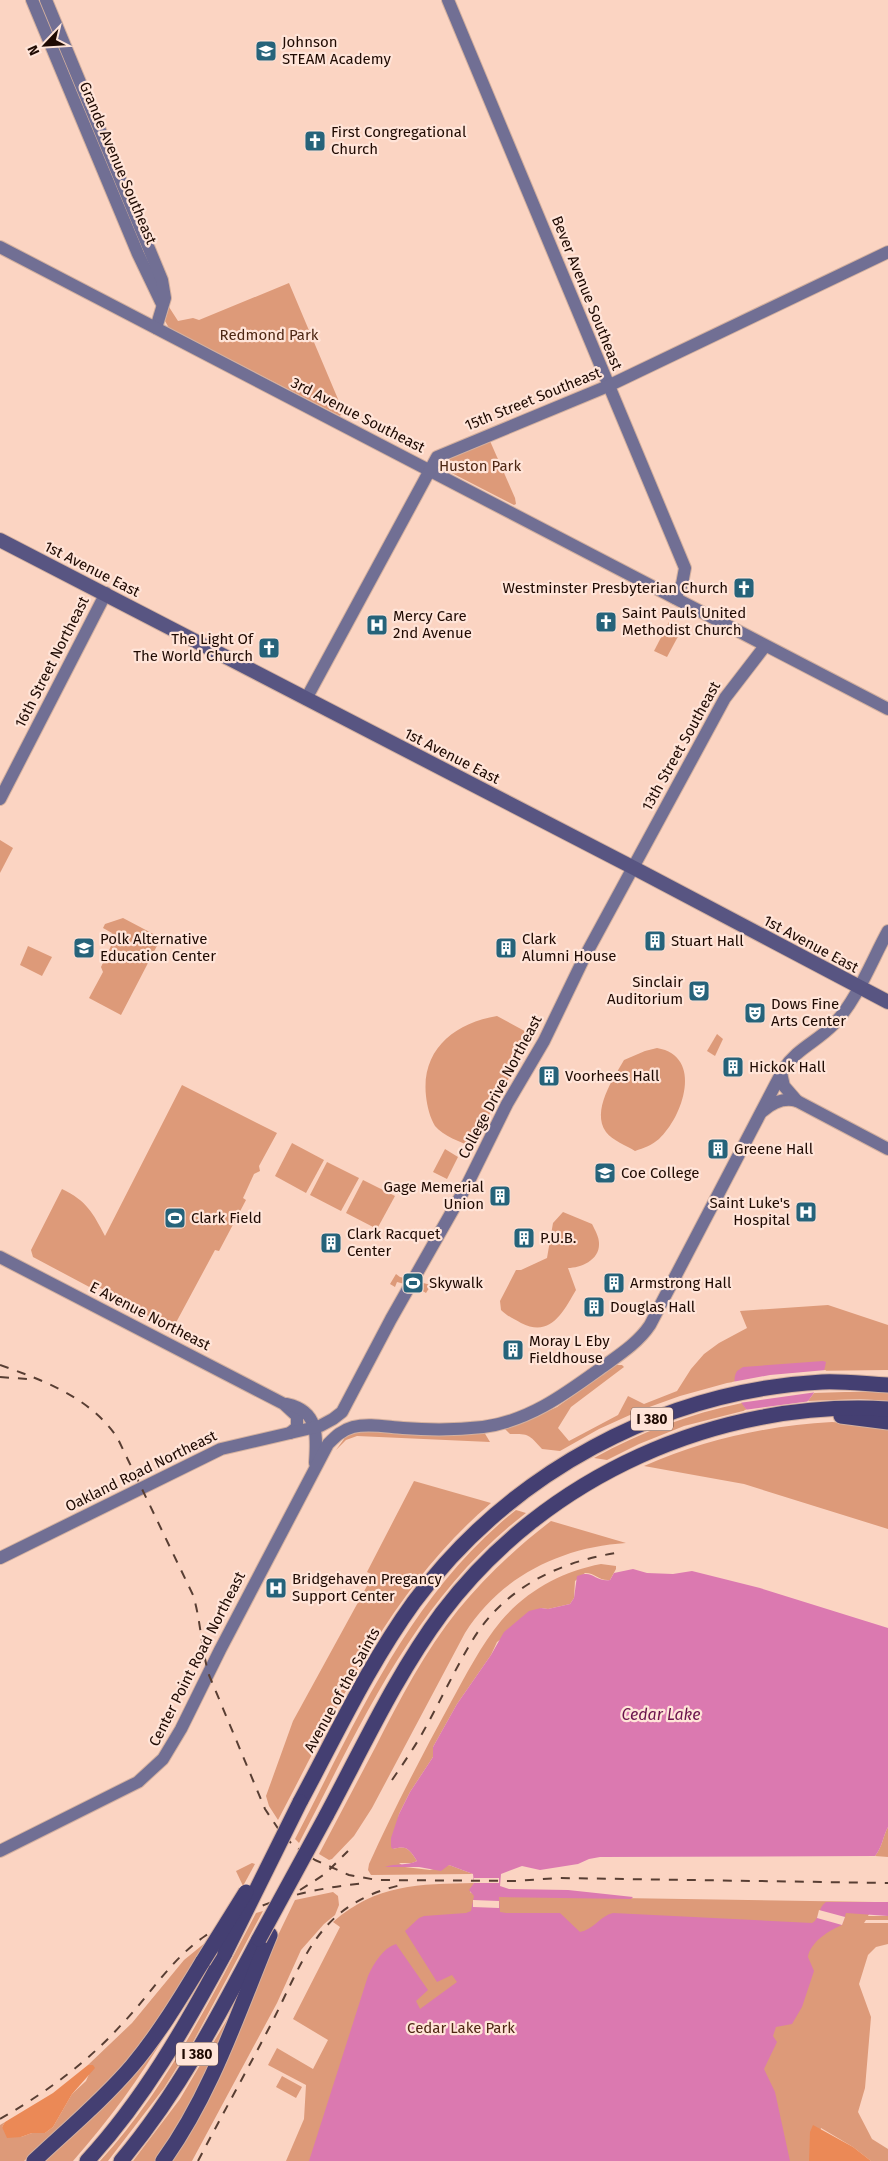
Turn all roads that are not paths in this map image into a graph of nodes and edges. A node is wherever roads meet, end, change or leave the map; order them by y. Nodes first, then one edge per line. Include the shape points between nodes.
1 (32, 0) edge
2 (46, 0) edge
3 (448, 0) edge
4 (0, 247) edge
5 (888, 252) edge
6 (163, 310) junction
7 (156, 328) junction
8 (608, 386) junction
9 (429, 470) junction
10 (0, 540) edge
11 (106, 593) junction
12 (675, 598) junction
13 (765, 646) junction
14 (306, 699) junction
15 (888, 709) edge
16 (0, 799) edge
17 (634, 868) junction
18 (888, 931) edge
19 (858, 987) junction
20 (888, 1002) edge
21 (781, 1073) junction
22 (797, 1101) junction
23 (761, 1113) junction
24 (888, 1149) edge
25 (0, 1257) edge
26 (391, 1319) joint
27 (888, 1379) edge
28 (842, 1382) junction
29 (888, 1385) edge
30 (350, 1399) junction
31 (284, 1404) junction
32 (888, 1409) edge
33 (808, 1411) junction
34 (888, 1422) edge
35 (365, 1425) junction
36 (314, 1427) junction
37 (290, 1433) junction
38 (316, 1466) junction
39 (0, 1558) edge
40 (281, 1839) junction
41 (0, 1851) edge
42 (265, 1937) junction
43 (34, 2161) edge
44 (87, 2161) edge
45 (120, 2161) edge
46 (164, 2161) edge

1 - 6 main road, Grande Avenue Southeast
2 - 6 main road, Grande Avenue Southeast via 162,280
3 - 8 main road, Bever Avenue Southeast
4 - 7 main road, 3rd Avenue Southeast
5 - 8 main road, 15th Street Southeast
6 - 7 main road, Grande Avenue Southeast
7 - 9 main road, 3rd Avenue Southeast
8 - 9 main road, 15th Street Southeast via 446,453 437,458
8 - 12 main road, Bever Avenue Southeast via 685,568
9 - 12 main road, 3rd Avenue Southeast
9 - 14 main road, 15th Street Southeast
10 - 11 main road, 1st Avenue East
11 - 14 main road, 1st Avenue East
11 - 16 main road, 16th Street Northeast
12 - 13 main road, 3rd Avenue Southeast
13 - 15 main road, 3rd Avenue Southeast
13 - 17 main road, 13th Street Southeast via 730,691
14 - 17 main road, 1st Avenue East
17 - 19 main road, 1st Avenue East
17 - 26 main road, College Drive Northeast via 467,1185
18 - 19 main road, Center Point Road Northeast
19 - 20 main road, 1st Avenue East
19 - 21 main road, Center Point Road Northeast via 834,1023 800,1049
21 - 22 main road via 784,1086
21 - 23 main road, Center Point Road Northeast
22 - 23 main road via 787,1099 778,1102
22 - 24 main road
23 - 35 main road, Center Point Road Northeast via 650,1325 630,1347 552,1402 504,1422 483,1427 432,1429
25 - 31 main road, E Avenue Northeast
26 - 30 main road, Oakland Road Northeast
27 - 28 highway
28 - 29 highway, Avenue of the Saints / I 380
28 - 40 highway, Avenue of the Saints / I 380, bridge via 748,1391 664,1414 565,1462 530,1486 488,1521 444,1565 399,1624 362,1685
30 - 35 main road via 355,1420
30 - 36 main road, Oakland Road Northeast via 338,1416
31 - 36 main road, E Avenue Northeast via 304,1409
31 - 37 main road via 297,1416 297,1427
32 - 33 highway, I 380
33 - 34 highway
33 - 42 highway, I 380, bridge via 736,1422 661,1447 586,1484 519,1532 486,1562 420,1643 288,1885
35 - 38 main road, Center Point Road Northeast via 337,1434
36 - 37 main road, Oakland Road Northeast
36 - 38 main road
37 - 39 main road, Oakland Road Northeast via 214,1452
38 - 41 main road, Center Point Road Northeast via 163,1759 125,1790
40 - 43 highway, bridge via 165,2021 133,2065
40 - 44 highway, Avenue of the Saints / I 380, bridge via 191,2015 154,2076
42 - 45 highway, I 380 via 194,2060 154,2120
42 - 46 highway via 205,2094

